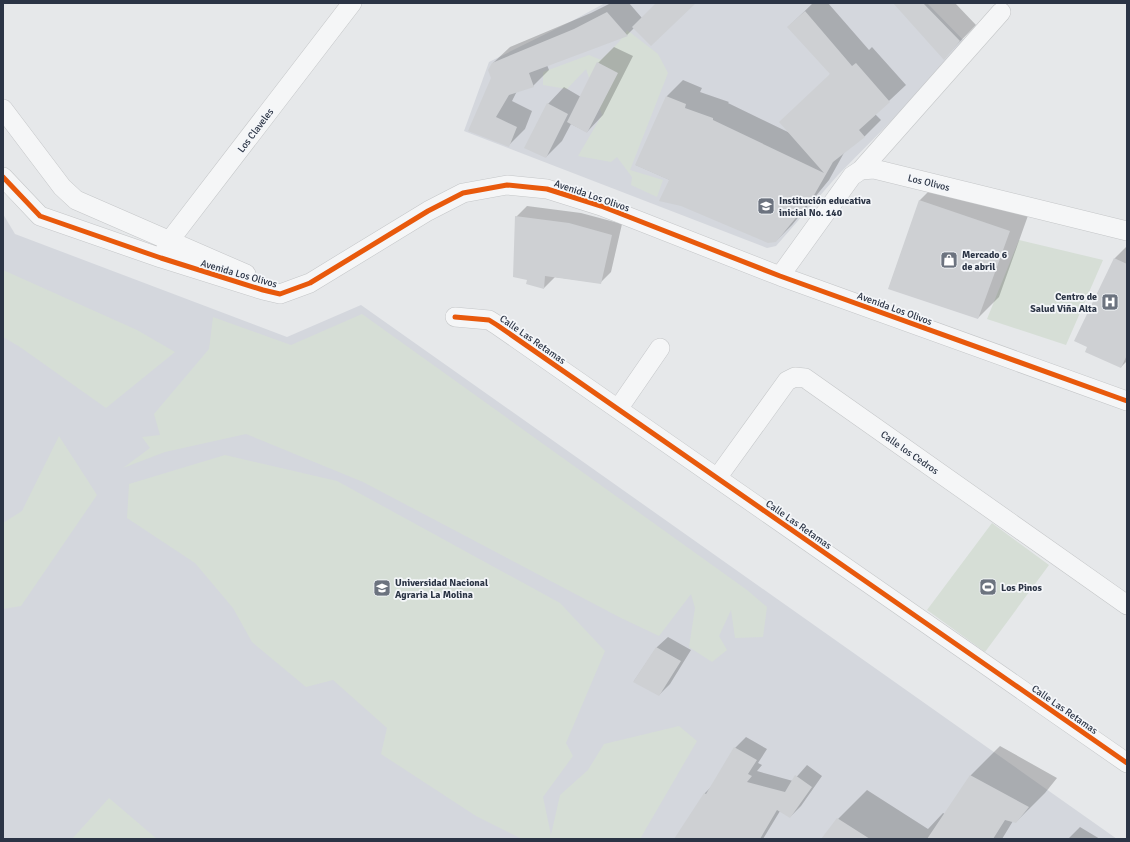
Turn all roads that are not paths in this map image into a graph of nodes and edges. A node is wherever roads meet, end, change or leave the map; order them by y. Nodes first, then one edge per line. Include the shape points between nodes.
1 (352, 3) edge
2 (1001, 12) dead end
3 (3, 109) edge
4 (861, 170) junction
5 (3, 176) edge
6 (1124, 228) edge
7 (170, 240) junction
8 (161, 258) junction
9 (780, 276) junction
10 (263, 290) junction
11 (455, 317) dead end
12 (660, 348) dead end
13 (1127, 399) edge
14 (618, 409) junction
15 (717, 478) junction
16 (1127, 605) edge
17 (1127, 763) edge

1 - 7 street, Los Claveles
2 - 4 street
3 - 7 street via 62,187 76,200
4 - 6 street, Los Olivos via 874,169
4 - 9 street via 852,176
5 - 8 street, Avenida Los Olivos via 40,216
7 - 8 street, Los Claveles
7 - 10 street via 249,276
8 - 10 street, Avenida Los Olivos
9 - 10 street, Avenida Los Olivos via 601,206 547,189 507,185 463,193 428,210 310,283 280,294
9 - 13 street, Avenida Los Olivos
11 - 14 street, Calle Las Retamas via 489,320
12 - 14 street
14 - 15 street, Calle Las Retamas
15 - 16 street, Calle los Cedros via 787,381 805,378
15 - 17 street, Calle Las Retamas

